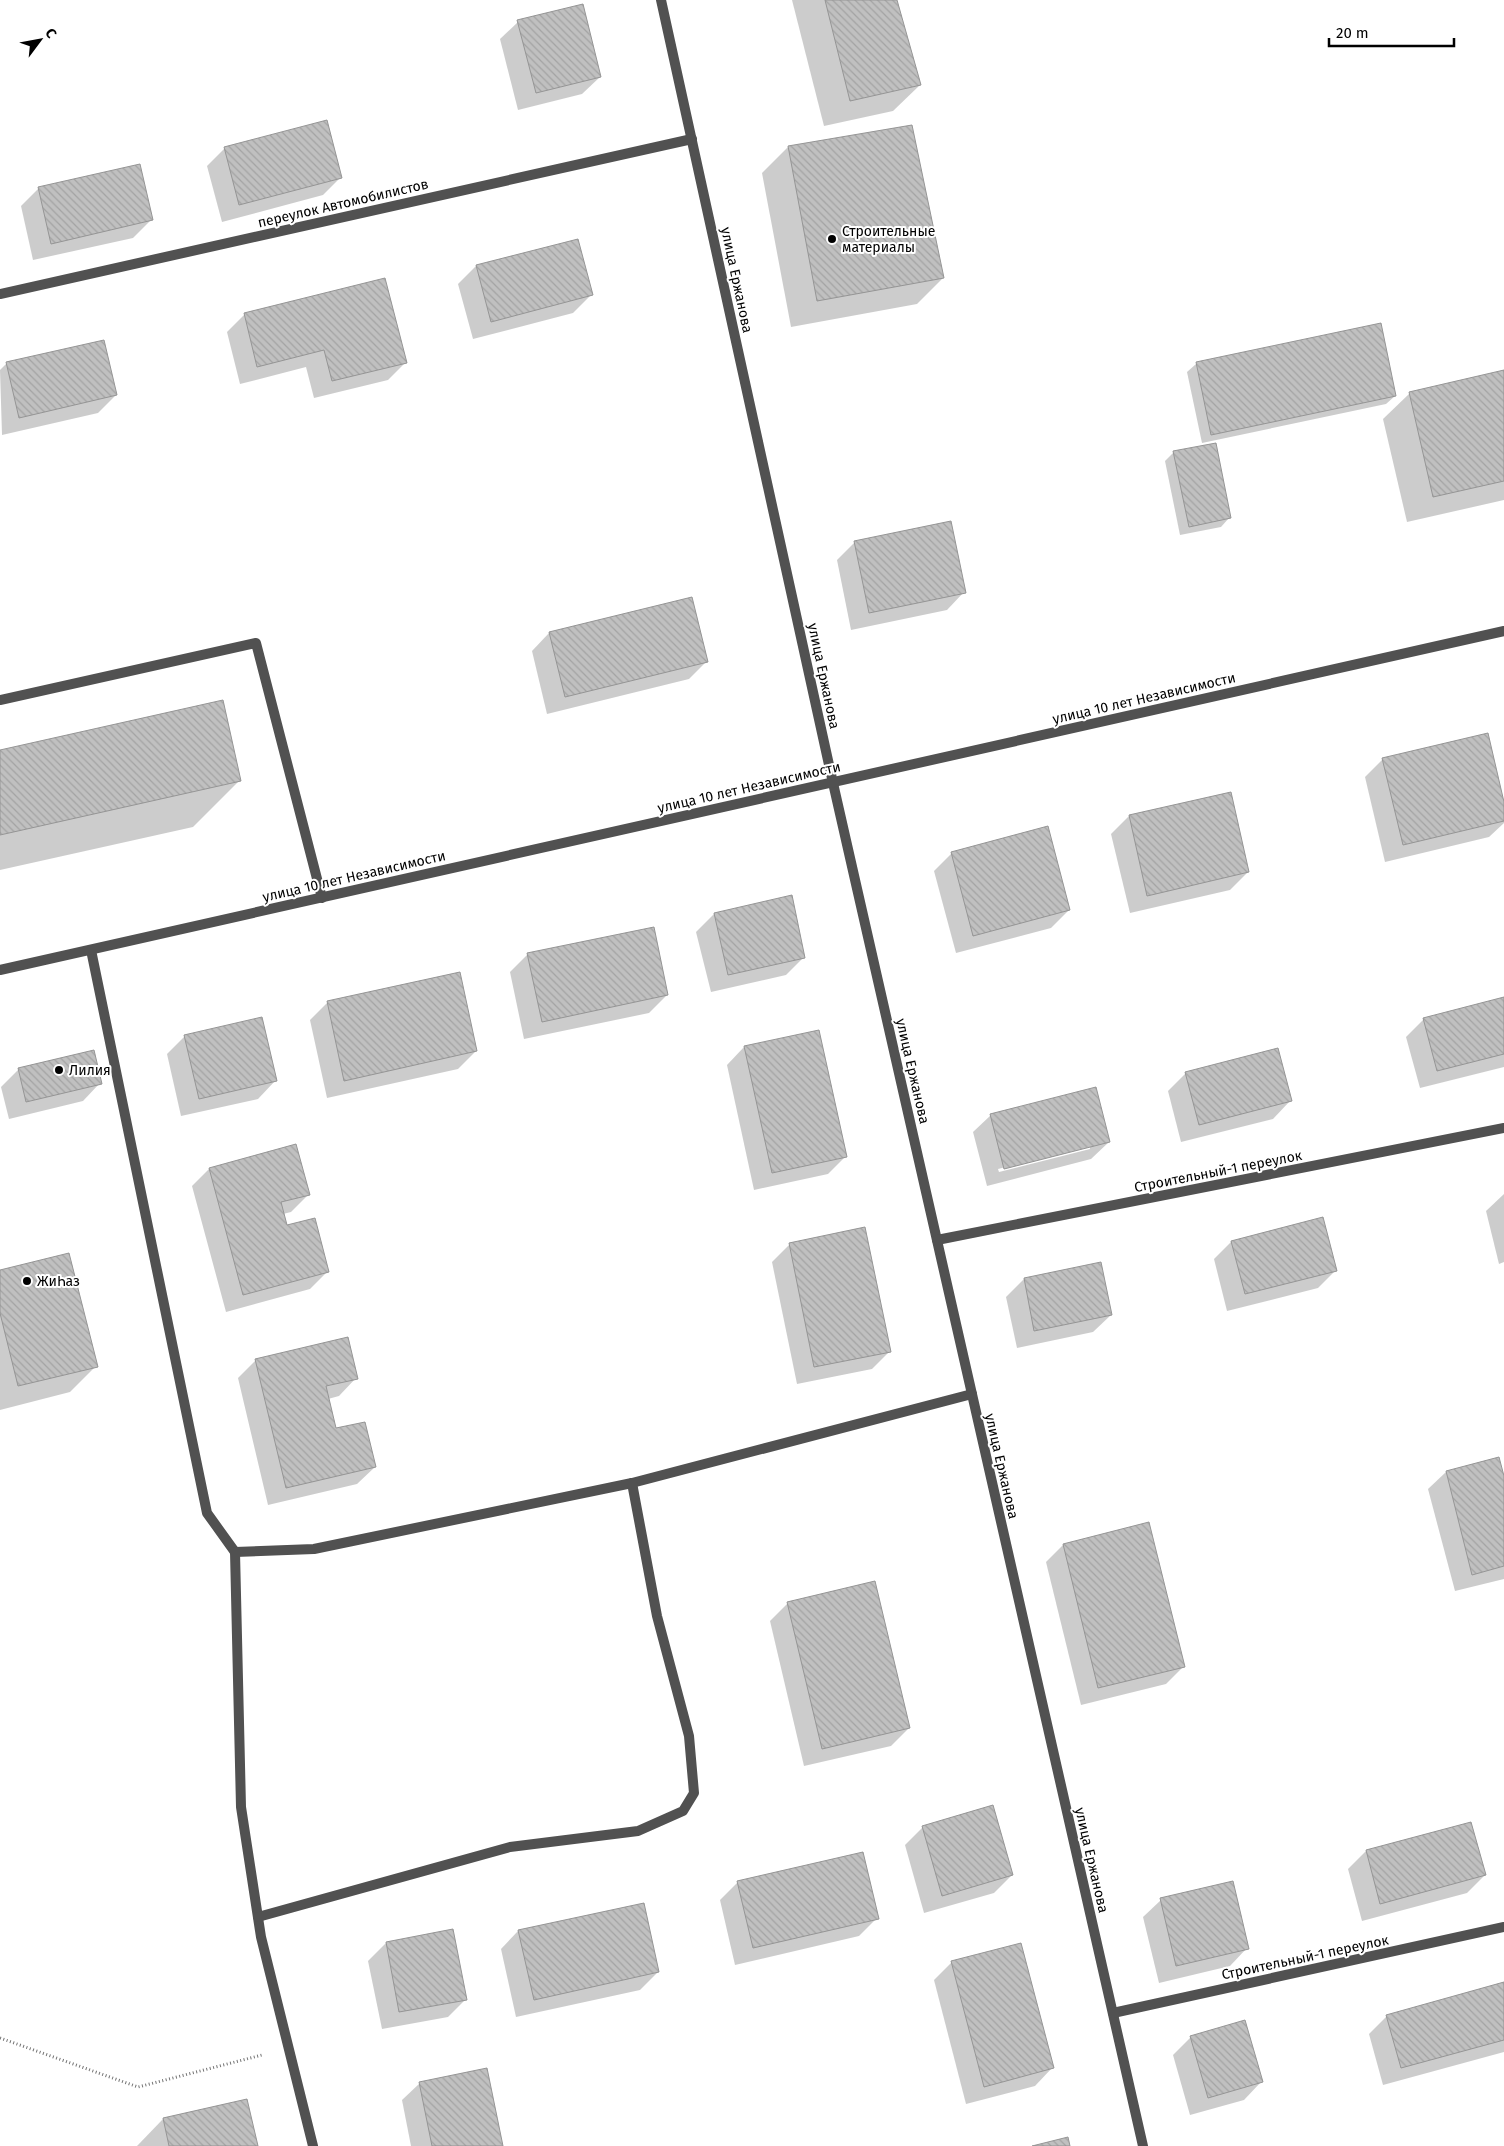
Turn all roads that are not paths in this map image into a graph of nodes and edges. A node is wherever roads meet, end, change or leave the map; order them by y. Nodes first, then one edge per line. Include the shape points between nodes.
1 (661, 0) edge
2 (692, 139) junction
3 (0, 294) edge
4 (1504, 631) edge
5 (0, 700) edge
6 (833, 783) junction
7 (322, 898) junction
8 (91, 950) junction
9 (0, 970) edge
10 (1504, 1128) edge
11 (937, 1240) junction
12 (972, 1394) junction
13 (632, 1483) junction
14 (235, 1552) junction
15 (258, 1917) junction
16 (1504, 1927) edge
17 (1112, 2013) junction
18 (313, 2146) edge
19 (1143, 2146) edge

1 - 2 street, улица Ержанова
2 - 3 street, переулок Автомобилистов
2 - 6 street, улица Ержанова
4 - 6 street, улица 10 лет Независимости
5 - 7 street via 256,643
6 - 7 street, улица 10 лет Независимости
6 - 11 street, улица Ержанова
7 - 8 street, улица 10 лет Независимости
8 - 9 street, улица 10 лет Независимости
8 - 14 street via 207,1513
10 - 11 street, Строительный-1 переулок
11 - 12 street, улица Ержанова
12 - 13 street
12 - 17 street, улица Ержанова
13 - 14 street via 314,1549
13 - 15 street via 657,1616 689,1736 694,1793 683,1811 638,1831 510,1847
14 - 15 street via 241,1807
15 - 18 street
16 - 17 street, Строительный-1 переулок
17 - 19 street, улица Ержанова

